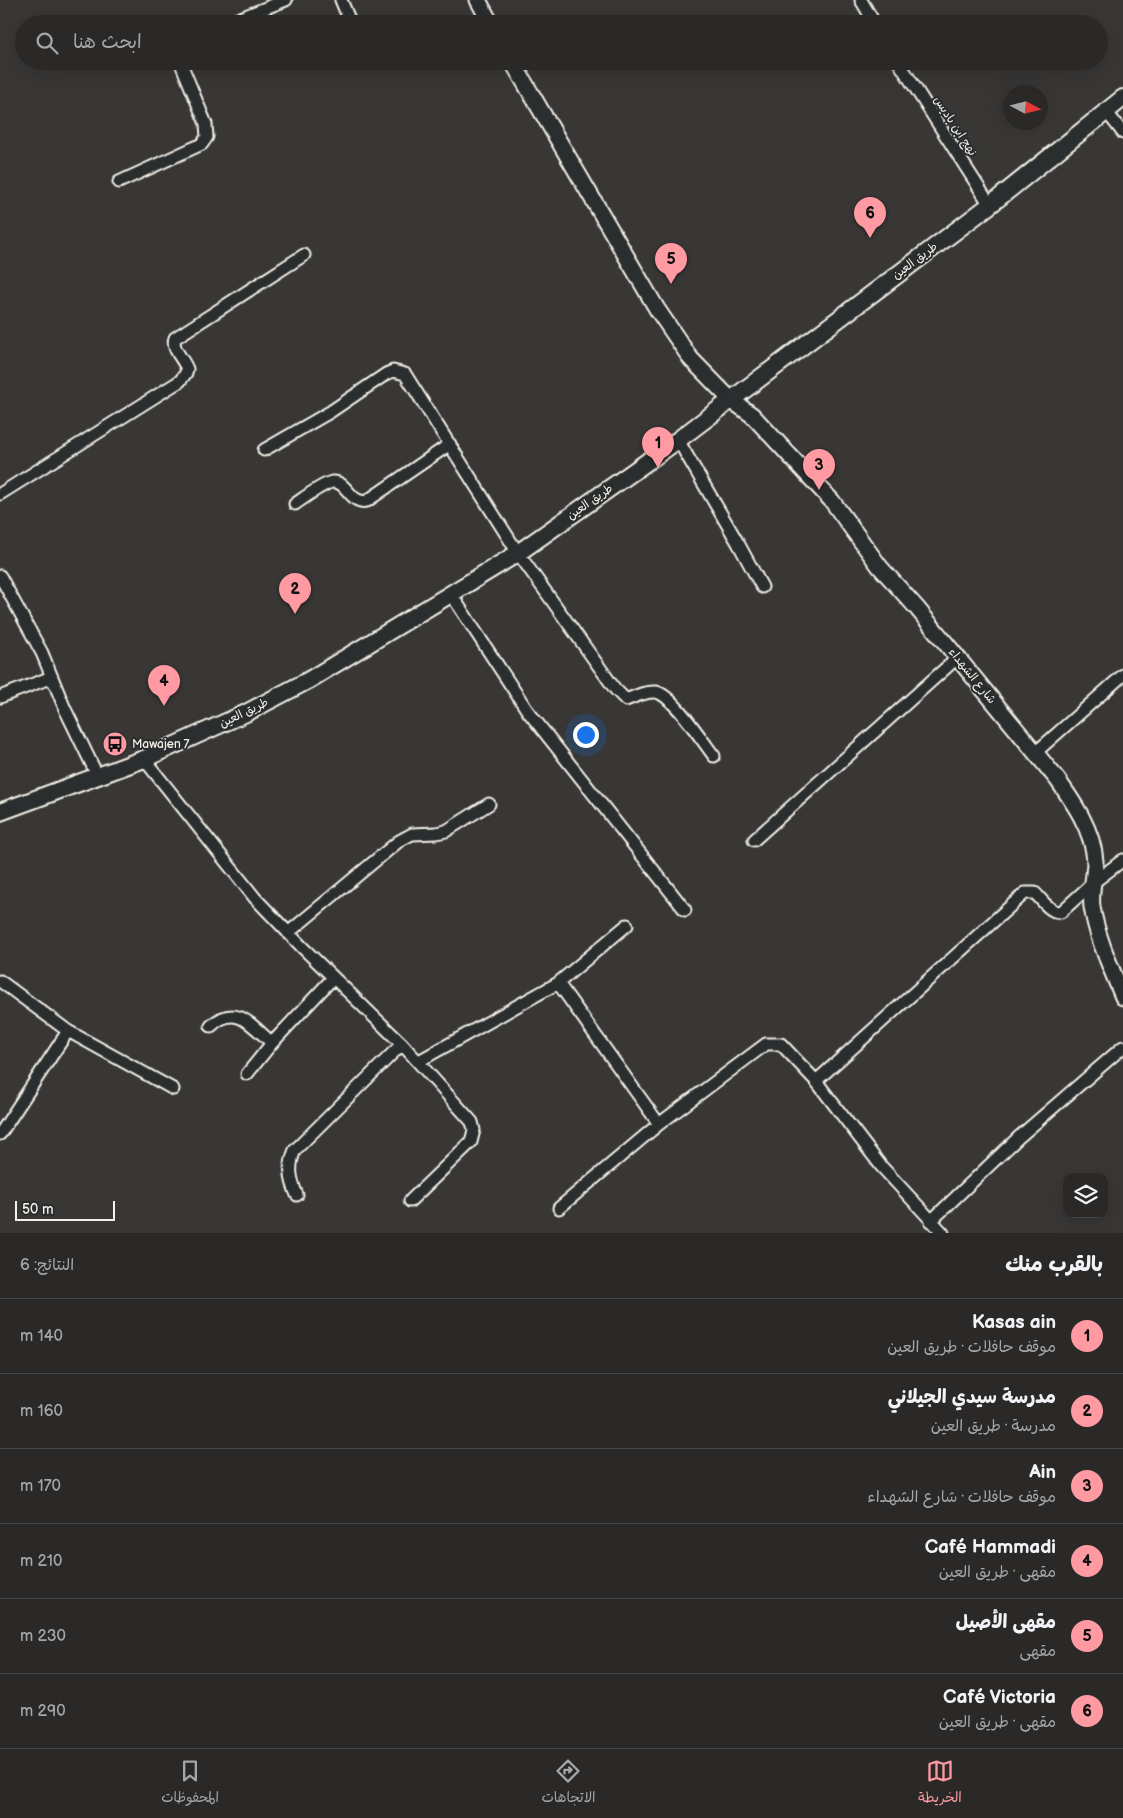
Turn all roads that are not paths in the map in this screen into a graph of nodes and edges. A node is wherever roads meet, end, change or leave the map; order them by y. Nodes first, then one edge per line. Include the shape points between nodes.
1 (286, 0) edge
2 (341, 0) edge
3 (478, 0) edge
4 (863, 1) edge
5 (248, 15) edge
6 (347, 15) edge
7 (486, 15) edge
8 (871, 15) edge
9 (184, 70) edge
10 (517, 70) edge
11 (904, 70) edge
12 (1123, 98) edge
13 (1106, 111) junction
14 (1123, 134) edge
15 (119, 182) dead end
16 (990, 204) junction
17 (304, 255) dead end
18 (731, 400) junction
19 (678, 440) junction
20 (450, 444) junction
21 (264, 450) dead end
22 (0, 494) edge
23 (295, 504) dead end
24 (518, 553) junction
25 (0, 576) edge
26 (762, 587) dead end
27 (452, 594) junction
28 (957, 658) junction
29 (1123, 675) edge
30 (52, 677) junction
31 (0, 697) edge
32 (1035, 753) junction
33 (714, 756) dead end
34 (144, 759) junction
35 (97, 775) junction
36 (489, 804) dead end
37 (0, 812) edge
38 (754, 840) dead end
39 (1123, 860) edge
40 (1094, 882) junction
41 (685, 910) dead end
42 (627, 925) dead end
43 (288, 933) junction
44 (333, 978) junction
45 (0, 981) edge
46 (558, 983) junction
47 (1123, 997) edge
48 (211, 1026) dead end
49 (68, 1031) junction
50 (272, 1043) junction
51 (402, 1044) junction
52 (1123, 1047) edge
53 (419, 1061) junction
54 (247, 1074) dead end
55 (816, 1081) junction
56 (172, 1089) dead end
57 (659, 1124) junction
58 (0, 1134) edge
59 (297, 1195) dead end
60 (410, 1201) dead end
61 (559, 1208) dead end
62 (931, 1221) junction
63 (943, 1233) edge

1 - 5 street
2 - 6 street
3 - 7 street
4 - 8 street
9 - 15 street via 206,124 207,137 202,144
10 - 18 street, شارع الشهداء via 657,309 691,358
11 - 16 street, نهج ابن باديس
12 - 13 main road, طريق العين
13 - 14 street
13 - 16 main road, طريق العين
16 - 18 main road, طريق العين
17 - 22 street via 174,338 174,348 187,369 180,381
18 - 19 main road, طريق العين
18 - 28 street, شارع الشهداء via 752,415 832,501 880,567
19 - 24 main road, طريق العين
19 - 26 street
20 - 21 street via 405,374 394,371
20 - 23 street via 367,501 356,500 334,482
20 - 24 street
24 - 27 main road, طريق العين
24 - 33 street via 615,689 626,700 650,692 665,696
25 - 30 street via 35,638
27 - 34 main road, طريق العين via 310,680
27 - 41 street via 526,710
28 - 32 street, شارع الشهداء
28 - 38 street
29 - 32 street
30 - 31 street
30 - 35 street
32 - 40 street, شارع الشهداء via 1077,808 1090,836 1095,860
34 - 35 main road, طريق العين
34 - 43 street via 247,888
35 - 37 main road, طريق العين
36 - 43 street via 446,831 412,834 399,840
39 - 40 street
40 - 47 street, شارع الشهداء via 1092,904 1096,926
40 - 55 street via 1056,913 1035,893 1026,893
42 - 46 street
43 - 44 street
44 - 50 street
44 - 51 street
45 - 49 street
46 - 53 street
46 - 57 street
48 - 50 street via 226,1016 238,1016
49 - 56 street
49 - 58 street
50 - 54 street
51 - 53 street
51 - 59 street via 295,1150 290,1172
52 - 62 street via 1019,1137
53 - 60 street via 472,1122 474,1130 471,1142
55 - 57 street via 781,1044 766,1044
55 - 62 street via 881,1166
57 - 61 street
62 - 63 street

